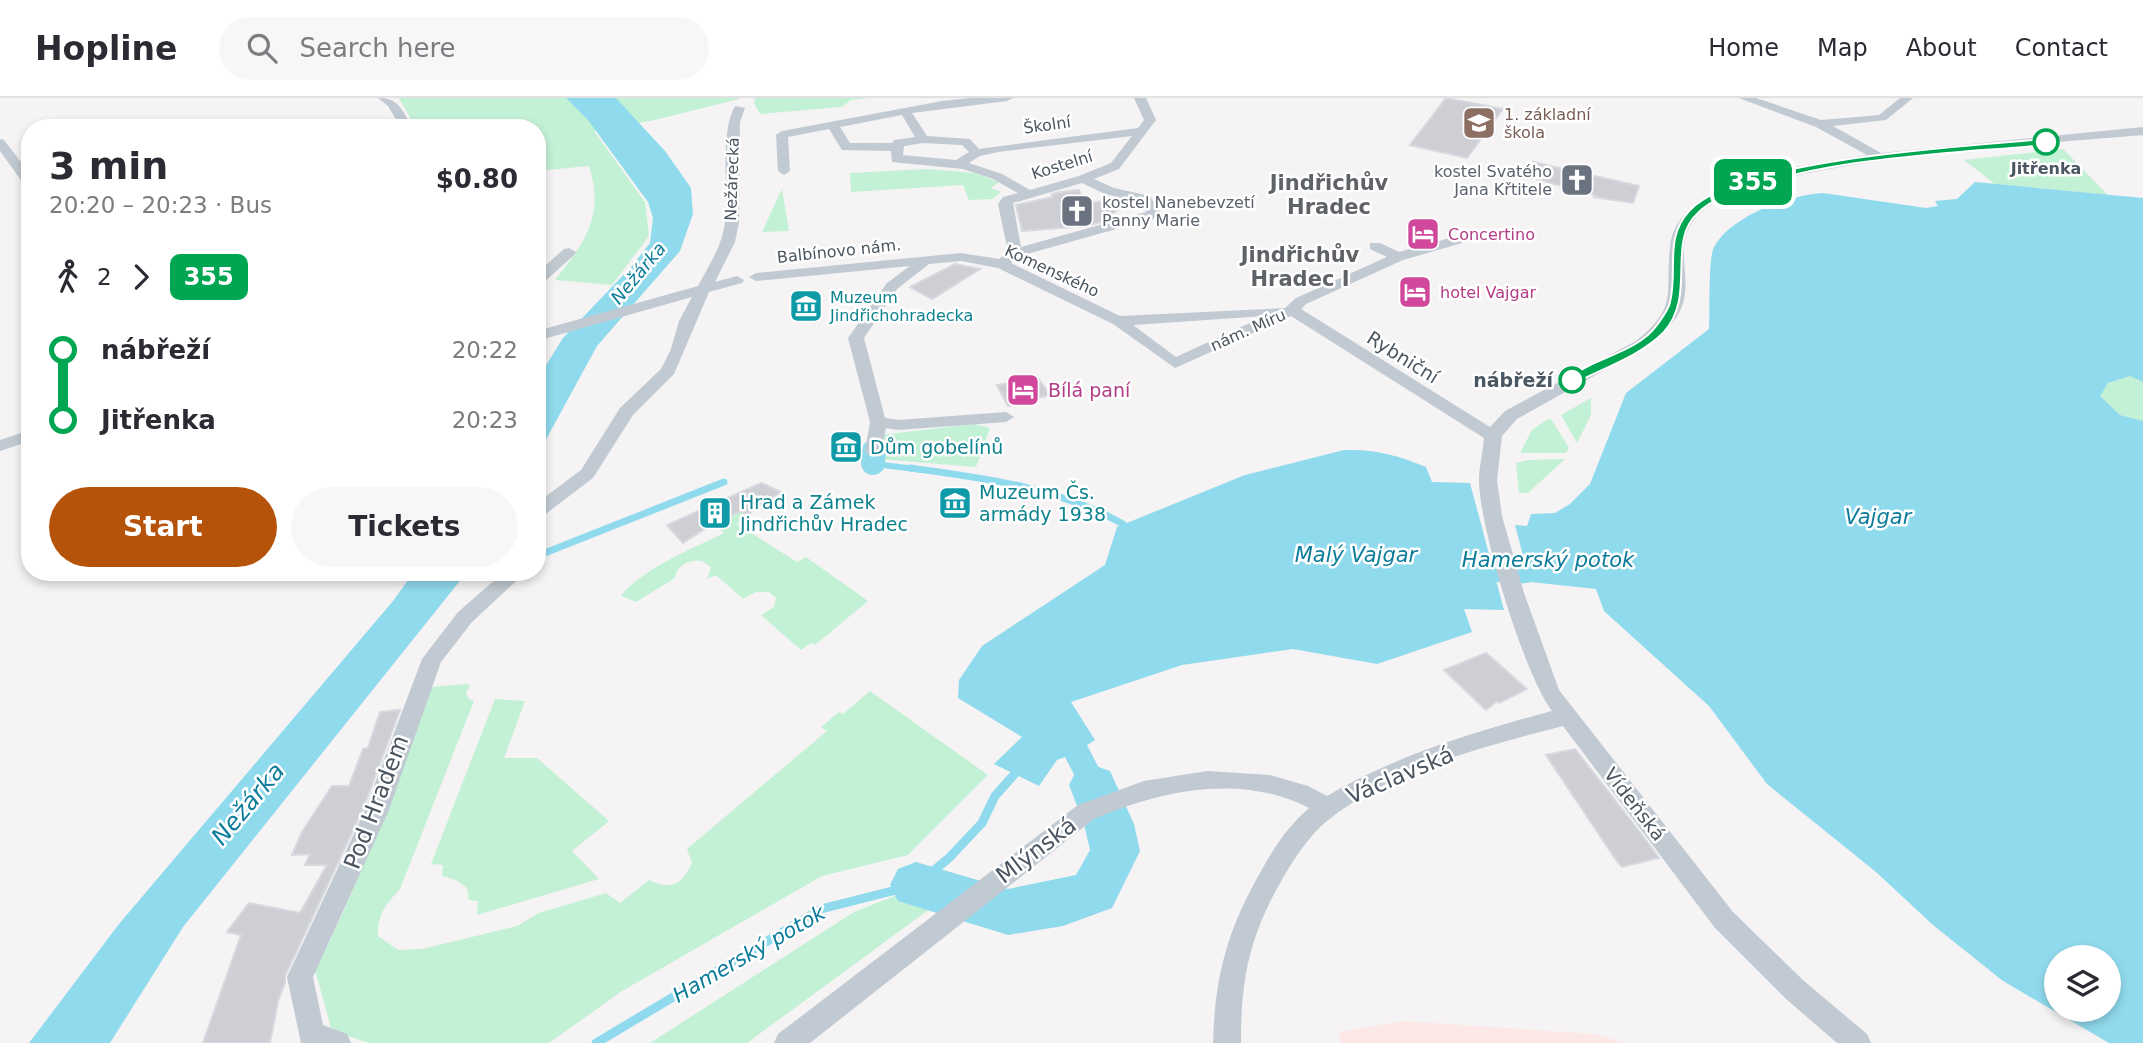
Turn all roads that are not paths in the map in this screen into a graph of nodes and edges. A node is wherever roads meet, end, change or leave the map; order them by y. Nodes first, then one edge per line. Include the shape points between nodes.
1 (384, 98) edge
2 (1007, 98) edge
3 (1140, 98) edge
4 (1745, 98) edge
5 (1906, 98) edge
6 (739, 107) dead end
7 (905, 111) junction
8 (401, 119) edge
9 (1820, 124) junction
10 (834, 127) junction
11 (1141, 131) junction
12 (2143, 131) edge
13 (923, 139) junction
14 (0, 143) edge
15 (897, 153) junction
16 (976, 153) junction
17 (1879, 157) junction
18 (960, 163) junction
19 (21, 171) edge
20 (784, 171) dead end
21 (1083, 179) junction
22 (1026, 193) junction
23 (1457, 240) dead end
24 (1375, 246) dead end
25 (569, 252) dead end
26 (1015, 253) junction
27 (1398, 257) junction
28 (926, 261) junction
29 (1003, 264) junction
30 (546, 273) edge
31 (756, 277) dead end
32 (737, 280) dead end
33 (706, 288) junction
34 (636, 308) joint
35 (1292, 310) junction
36 (1118, 321) junction
37 (556, 331) joint
38 (546, 334) edge
39 (1006, 417) dead end
40 (878, 422) junction
41 (1493, 436) junction
42 (21, 438) edge
43 (0, 446) edge
44 (874, 451) dead end
45 (546, 505) edge
46 (507, 581) edge
47 (1567, 716) junction
48 (1327, 807) junction
49 (337, 1043) edge
50 (788, 1043) edge
51 (1227, 1043) edge
52 (1857, 1043) edge

1 - 8 street
2 - 7 street
3 - 11 street via 1150,120
4 - 9 street
5 - 9 street via 1882,118
6 - 33 street, Nežárecká via 734,122 729,242
7 - 10 street
7 - 13 street
9 - 17 street
10 - 15 street via 846,147
10 - 20 street via 782,135
11 - 16 street, Školní
11 - 21 street, Kostelní via 1115,166
12 - 17 street
13 - 15 street via 898,143
13 - 16 street via 966,142
14 - 19 street
15 - 18 street
16 - 18 street, Školní
17 - 41 street via 1779,175 1701,205 1682,229 1677,244 1676,303 1660,329 1641,345 1511,415
18 - 22 street
21 - 22 street, Kostelní
21 - 26 street via 1145,199 1154,214
22 - 26 street, Kostelní via 1005,204
23 - 27 street
24 - 27 street
25 - 30 street
26 - 29 street
27 - 35 street, nám. Míru via 1301,301
28 - 29 street, Komenského via 961,257
28 - 31 street, Balbínovo nám.
28 - 40 street via 892,286 856,338
29 - 36 street, Komenského
32 - 33 street
33 - 34 street
33 - 45 street via 687,321 668,371 626,412 587,474
34 - 37 street
35 - 36 street
35 - 36 street, nám. Míru via 1175,363
35 - 41 street, Rybniční
37 - 38 street
39 - 40 street via 898,425
40 - 44 street
41 - 47 street, Vídeňská via 1488,480 1493,516 1543,679
42 - 43 street
46 - 49 street, Pod Hradem via 465,617 432,659 377,810 300,977 310,1034
47 - 48 street, Václavská via 1437,756 1381,778
47 - 52 street, Vídeňská via 1724,920
48 - 50 street, Mlýnská via 1292,788 1237,781 1180,784 1117,797 1086,812
48 - 51 street, Václavská via 1287,848 1246,922 1229,989

